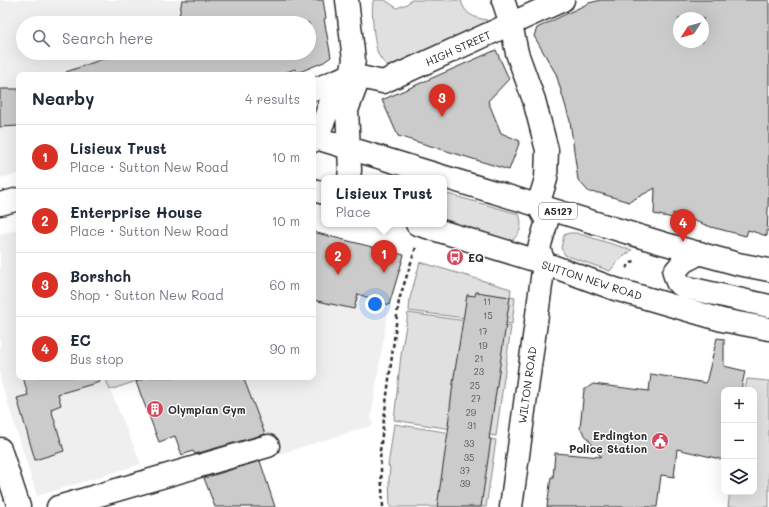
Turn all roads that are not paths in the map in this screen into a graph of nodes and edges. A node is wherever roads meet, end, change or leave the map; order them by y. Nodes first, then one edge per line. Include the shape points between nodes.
1 (347, 0) edge
2 (503, 0) edge
3 (563, 0) edge
4 (511, 24) junction
5 (345, 78) junction
6 (316, 89) edge
7 (316, 135) edge
8 (316, 140) edge
9 (348, 148) junction
10 (349, 175) edge
11 (438, 175) edge
12 (447, 178) edge
13 (16, 200) edge
14 (0, 204) edge
15 (538, 205) junction
16 (427, 227) edge
17 (700, 253) junction
18 (544, 263) junction
19 (769, 270) edge
20 (769, 306) edge
21 (769, 329) edge
22 (268, 446) dead end
23 (0, 449) edge
24 (19, 507) edge
25 (58, 507) edge
26 (511, 507) edge

1 - 5 street via 354,60
2 - 4 street
3 - 4 street, HIGH STREET
4 - 5 street, HIGH STREET via 384,82
4 - 15 street via 517,53 534,100 547,150 546,180
5 - 6 street
5 - 7 street
5 - 9 street via 356,86 347,110
8 - 9 street, A5127
9 - 10 street
9 - 11 street, A5127
12 - 15 street, A5127
13 - 14 street
15 - 17 street, A5127
15 - 18 street, WILTON ROAD via 546,221 539,248
16 - 18 street, SUTTON NEW ROAD
17 - 19 street, A5127
17 - 20 street via 683,262 674,273 684,287
18 - 21 street, SUTTON NEW ROAD via 615,289 722,320
18 - 26 street, WILTON ROAD
22 - 25 street
23 - 24 street

